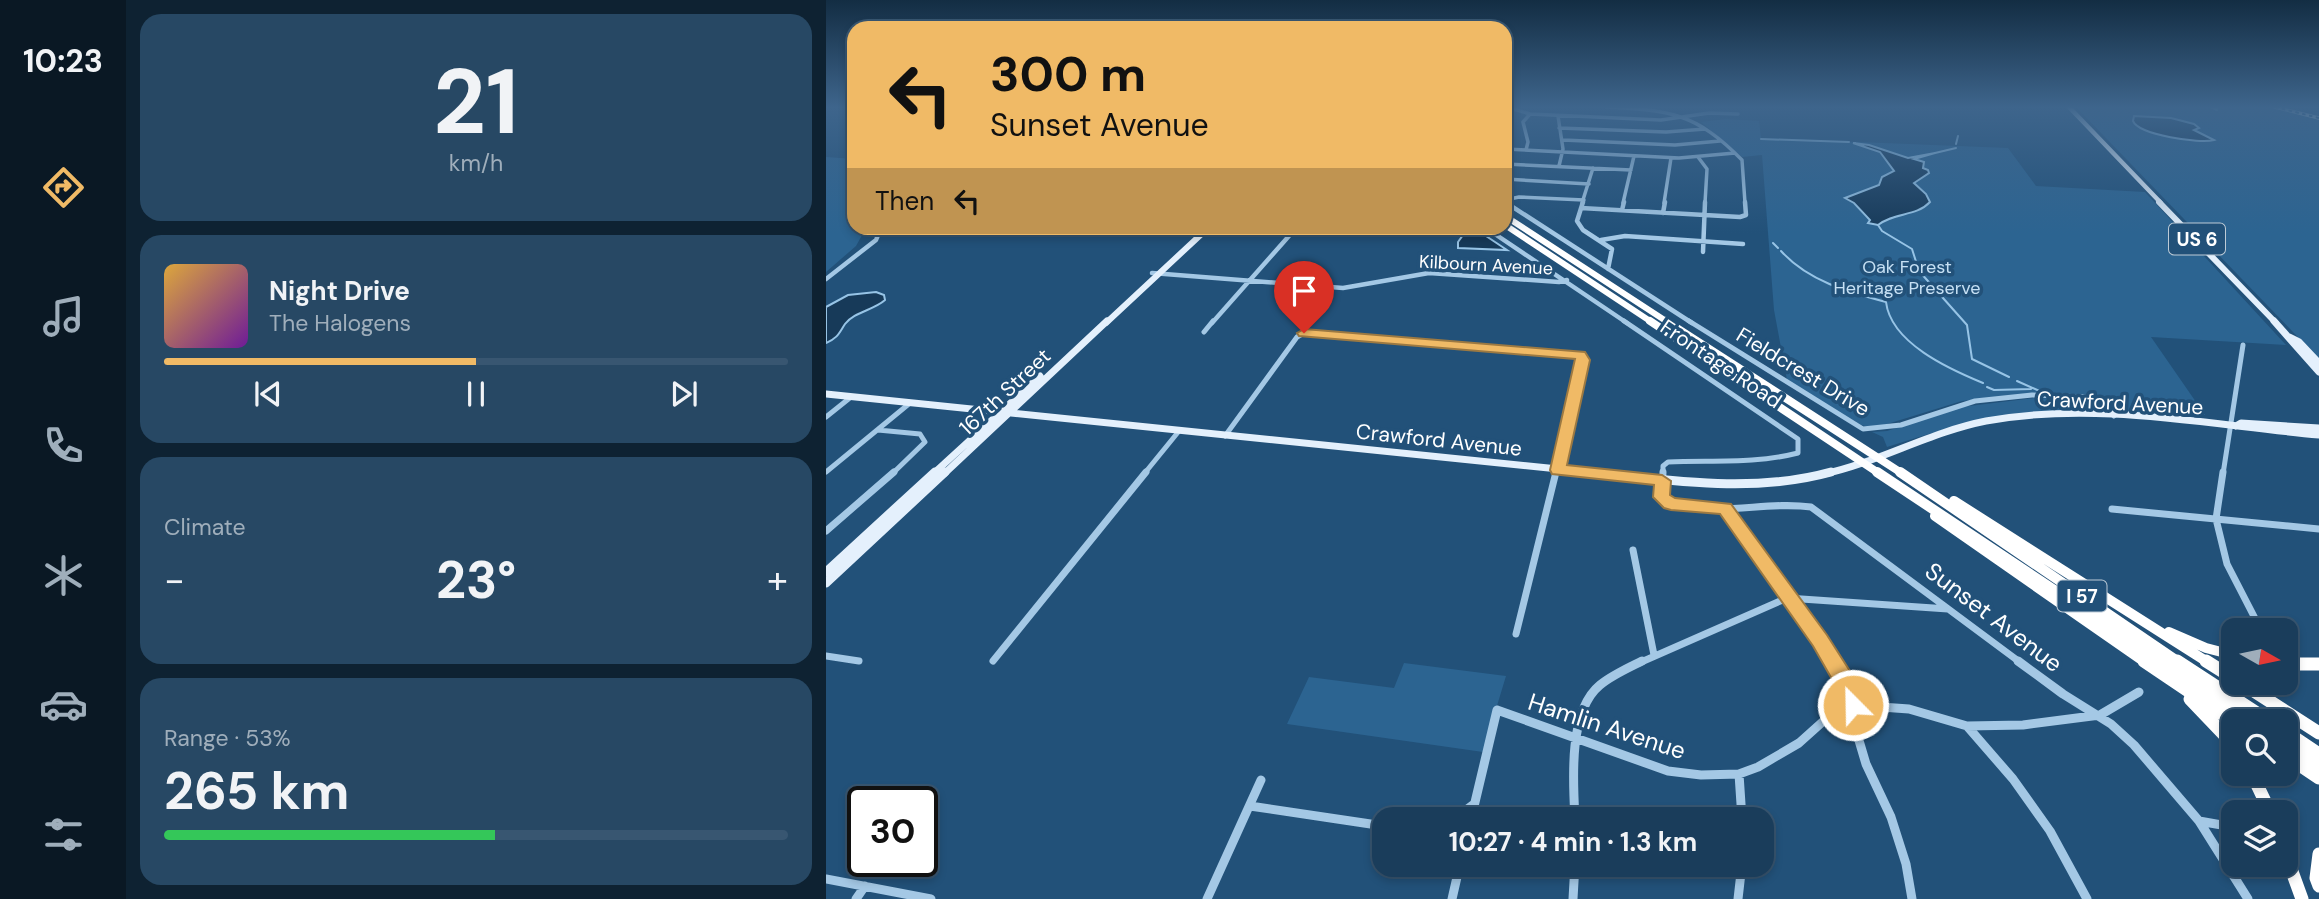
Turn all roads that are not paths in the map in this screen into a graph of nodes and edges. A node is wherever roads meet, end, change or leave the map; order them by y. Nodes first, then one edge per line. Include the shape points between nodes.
1 (1512, 149) edge
2 (1564, 149) edge
3 (1730, 149) edge
4 (2111, 149) edge
5 (1526, 150) joint
6 (1564, 152) junction
7 (1735, 153) junction
8 (1634, 156) junction
9 (1671, 158) junction
10 (1698, 158) junction
11 (1512, 164) edge
12 (1559, 166) junction
13 (1593, 168) junction
14 (1631, 170) junction
15 (1512, 179) edge
16 (1589, 184) junction
17 (1512, 199) edge
18 (1584, 200) junction
19 (1512, 206) edge
20 (1581, 208) junction
21 (1622, 210) junction
22 (1663, 213) junction
23 (1512, 215) edge
24 (1704, 215) junction
25 (1512, 221) edge
26 (1512, 232) edge
27 (878, 235) edge
28 (1197, 235) edge
29 (1290, 235) edge
30 (1497, 235) edge
31 (1601, 240) junction
32 (1704, 241) junction
33 (1743, 244) dead end
34 (1554, 248) junction
35 (1703, 252) dead end
36 (1608, 269) junction
37 (1156, 273) junction
38 (826, 279) edge
39 (1567, 280) junction
40 (1249, 281) junction
41 (1204, 332) dead end
42 (2289, 337) junction
43 (2243, 345) dead end
44 (2319, 363) edge
45 (2319, 372) edge
46 (826, 394) edge
47 (851, 397) junction
48 (910, 403) junction
49 (1004, 413) junction
50 (2115, 416) junction
51 (826, 417) edge
52 (2233, 426) junction
53 (2319, 429) edge
54 (878, 430) junction
55 (1179, 431) junction
56 (2319, 435) edge
57 (1225, 436) junction
58 (1896, 469) junction
59 (1558, 470) junction
60 (826, 472) edge
61 (1662, 481) junction
62 (1908, 492) junction
63 (1725, 509) junction
64 (2112, 509) dead end
65 (2216, 519) junction
66 (2319, 529) edge
67 (826, 531) edge
68 (1633, 550) dead end
69 (827, 579) edge
70 (2101, 593) junction
71 (1787, 598) junction
72 (1948, 609) junction
73 (2255, 618) edge
74 (1517, 634) dead end
75 (2119, 645) junction
76 (2221, 652) edge
77 (1654, 655) junction
78 (826, 656) edge
79 (859, 661) dead end
80 (993, 662) dead end
81 (2298, 664) edge
82 (2319, 664) edge
83 (2221, 670) edge
84 (2138, 692) dead end
85 (2260, 695) edge
86 (1853, 705) junction
87 (2234, 709) edge
88 (2251, 709) edge
89 (2221, 713) edge
90 (2100, 715) junction
91 (1967, 726) junction
92 (2221, 731) edge
93 (2319, 733) edge
94 (1576, 738) junction
95 (2298, 740) edge
96 (2298, 751) edge
97 (2319, 754) edge
98 (2298, 764) edge
99 (2319, 765) edge
100 (1740, 774) junction
101 (2319, 778) edge
102 (1261, 780) dead end
103 (1474, 804) junction
104 (1250, 806) junction
105 (1470, 807) edge
106 (1473, 807) edge
107 (1574, 807) edge
108 (1741, 807) edge
109 (2199, 821) junction
110 (1372, 825) edge
111 (2221, 825) edge
112 (2319, 854) edge
113 (1457, 877) edge
114 (1574, 877) edge
115 (1741, 877) edge
116 (2294, 877) edge
117 (826, 879) edge
118 (865, 886) junction
119 (2319, 886) edge
120 (856, 899) edge
121 (931, 899) edge
122 (1207, 899) edge
123 (1452, 899) edge
124 (1573, 899) edge
125 (1738, 899) edge
126 (1912, 899) edge
127 (2087, 899) edge
128 (2248, 899) edge
129 (2302, 899) edge

1 - 5 street
2 - 6 street
3 - 7 street
4 - 42 main road, US 6
5 - 6 street
6 - 8 street
6 - 12 street
7 - 10 street
7 - 24 street via 1744,166 1744,217
8 - 9 street
8 - 14 street
9 - 10 street
9 - 22 street
10 - 24 street via 1707,169
11 - 12 street
12 - 13 street
13 - 14 street
13 - 16 street
14 - 21 street
15 - 16 street
16 - 18 street
17 - 18 street
18 - 20 street
19 - 36 street, Fieldcrest Drive
20 - 21 street
20 - 31 street via 1578,225
21 - 22 street
22 - 24 street
23 - 34 highway
24 - 32 street
25 - 34 highway, I 57
26 - 62 highway, I 57
27 - 38 street
28 - 37 main road, 167th Street
29 - 40 street
30 - 39 street, Frontage Road
31 - 32 street via 1625,236
31 - 36 street via 1613,253
32 - 33 street
32 - 35 street
34 - 58 highway, I 57
36 - 50 street, Fieldcrest Drive via 1863,429 1880,429 1962,404 2035,396 2098,400
37 - 40 street, Kilbourn Avenue
37 - 49 main road, 167th Street
39 - 40 street, Kilbourn Avenue via 1429,273 1343,288
39 - 61 street, Frontage Road via 1798,439 1798,453 1784,457 1668,462 1663,466
40 - 41 street
42 - 44 main road, US 6
42 - 45 main road, US 6
43 - 52 street
46 - 47 main road, Crawford Avenue
47 - 48 main road, Crawford Avenue
47 - 51 street
48 - 49 main road, Crawford Avenue
48 - 54 street
49 - 55 main road, Crawford Avenue
49 - 69 main road, 167th Street
50 - 52 main road, Crawford Avenue
50 - 61 main road, Crawford Avenue via 2074,414 1979,423 1803,478 1760,484
52 - 53 main road, Crawford Avenue
52 - 56 main road, Crawford Avenue
52 - 65 street
54 - 60 street
54 - 67 street via 922,436 925,442
55 - 57 main road, Crawford Avenue
55 - 80 street
57 - 59 main road, Crawford Avenue
57 - 59 street via 1304,333 1572,354 1583,358
58 - 70 highway
58 - 88 highway, I 57
59 - 61 main road, Crawford Avenue
59 - 74 street
61 - 63 street, Sunset Avenue via 1662,497 1671,504
62 - 75 highway via 1973,545
62 - 87 highway, I 57
63 - 71 street
63 - 72 street, Sunset Avenue via 1811,507
64 - 65 street
65 - 66 street
65 - 73 street via 2227,564
68 - 77 street
70 - 76 highway via 2170,632
70 - 83 highway
71 - 72 street
71 - 77 street
71 - 86 street via 1827,652
72 - 90 street, Sunset Avenue via 2063,694
75 - 89 highway
75 - 92 highway via 2197,704
77 - 94 street via 1598,686 1586,703
78 - 79 street
81 - 82 highway
84 - 90 street
85 - 93 highway
86 - 91 street via 1909,709
86 - 100 street, Hamlin Avenue via 1828,717 1779,757
86 - 126 street via 1866,764 1891,817
90 - 91 street via 2063,722
90 - 109 street, Sunset Avenue via 2134,745
91 - 127 street via 2050,831
94 - 100 street, Hamlin Avenue via 1668,771
94 - 103 street, Hamlin Avenue via 1497,710
94 - 107 street
95 - 97 highway
96 - 99 highway
98 - 101 highway
100 - 108 street
102 - 104 street
103 - 105 street
103 - 106 street
104 - 110 street
104 - 122 street
109 - 111 street
109 - 128 street, Sunset Avenue
112 - 119 highway
113 - 123 street
114 - 124 street
115 - 125 street
116 - 129 highway
117 - 118 street
118 - 120 street
118 - 121 street

